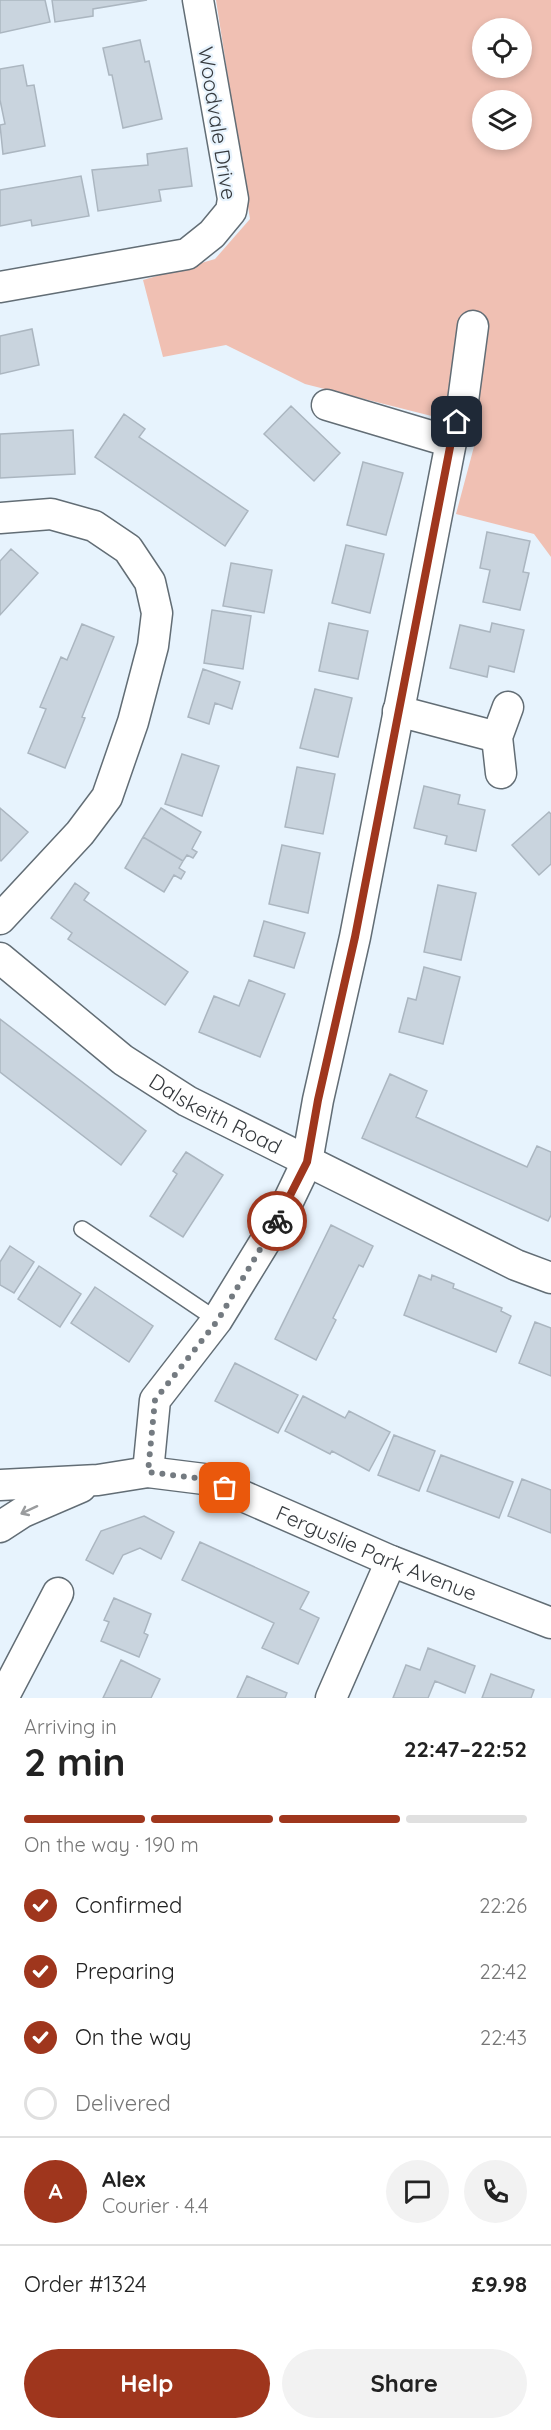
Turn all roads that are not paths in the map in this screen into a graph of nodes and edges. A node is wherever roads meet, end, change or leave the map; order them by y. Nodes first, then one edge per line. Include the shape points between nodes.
1 (198, 0) edge
2 (0, 287) edge
3 (473, 326) dead end
4 (327, 405) dead end
5 (451, 442) junction
6 (0, 518) edge
7 (508, 707) dead end
8 (398, 711) junction
9 (497, 737) junction
10 (501, 773) dead end
11 (0, 919) edge
12 (0, 958) edge
13 (307, 1162) junction
14 (82, 1229) dead end
15 (551, 1278) edge
16 (218, 1320) junction
17 (148, 1472) junction
18 (98, 1480) junction
19 (0, 1485) edge
20 (0, 1527) edge
21 (391, 1561) junction
22 (58, 1593) dead end
23 (551, 1623) edge
24 (3, 1698) edge
25 (332, 1698) edge

1 - 2 street, Woodvale Drive via 233,199 231,211 212,234 187,254
3 - 5 street via 463,401
4 - 5 street
5 - 8 street
6 - 11 street via 51,514 94,526 128,549 150,582 157,613 153,646 133,722 107,797 80,833
7 - 9 street
8 - 9 street
8 - 13 street
9 - 10 street
12 - 13 street, Dalskeith Road via 123,1060 187,1101
13 - 15 street, Dalskeith Road via 516,1265
13 - 16 street via 282,1214
14 - 16 lane
16 - 17 street via 155,1400
17 - 18 street, Ferguslie Park Avenue
17 - 21 street, Ferguslie Park Avenue via 204,1479
18 - 19 street, Ferguslie Park Avenue
18 -> 20 street, Ferguslie Park Avenue via 23,1512
21 - 23 street, Ferguslie Park Avenue
21 - 25 street
22 - 24 street

